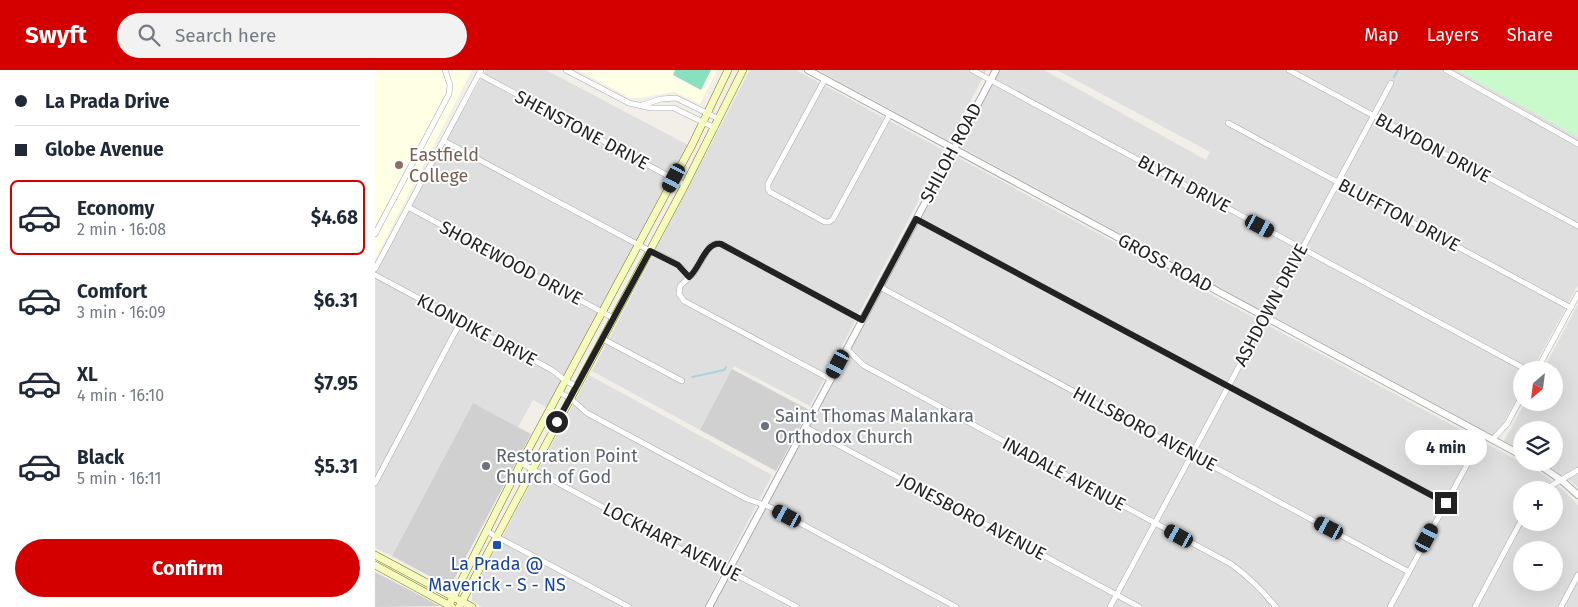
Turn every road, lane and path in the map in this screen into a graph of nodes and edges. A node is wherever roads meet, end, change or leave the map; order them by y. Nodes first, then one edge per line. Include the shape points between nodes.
1 (445, 70) edge
2 (566, 70) edge
3 (728, 70) edge
4 (743, 70) edge
5 (808, 70) edge
6 (973, 70) edge
7 (996, 70) edge
8 (1289, 70) edge
9 (1446, 70) edge
10 (480, 72) edge
11 (825, 79) junction
12 (991, 80) junction
13 (1391, 83) dead end
14 (639, 106) junction
15 (707, 113) junction
16 (890, 114) junction
17 (1374, 116) junction
18 (719, 119) junction
19 (703, 121) junction
20 (1228, 123) dead end
21 (715, 128) junction
22 (444, 141) junction
23 (1578, 144) edge
24 (953, 149) junction
25 (674, 178) junction
26 (1338, 182) junction
27 (685, 185) junction
28 (408, 207) junction
29 (916, 219) junction
30 (1578, 226) edge
31 (375, 234) edge
32 (639, 245) junction
33 (1302, 248) junction
34 (650, 251) junction
35 (375, 269) edge
36 (375, 276) edge
37 (689, 277) junction
38 (880, 287) junction
39 (1578, 294) edge
40 (1571, 308) junction
41 (603, 312) junction
42 (1265, 317) junction
43 (613, 318) junction
44 (862, 320) junction
45 (461, 322) junction
46 (603, 339) junction
47 (847, 348) junction
48 (1542, 361) edge
49 (1513, 362) edge
50 (830, 379) junction
51 (682, 380) dead end
52 (566, 381) junction
53 (1227, 386) junction
54 (577, 387) junction
55 (559, 392) junction
56 (570, 398) junction
57 (1514, 411) edge
58 (805, 427) junction
59 (1483, 435) junction
60 (1492, 440) junction
61 (1513, 451) edge
62 (1191, 454) junction
63 (521, 463) junction
64 (532, 469) junction
65 (1578, 470) edge
66 (1548, 471) edge
67 (1561, 480) junction
68 (375, 483) edge
69 (1578, 495) edge
70 (1446, 503) junction
71 (763, 505) junction
72 (1155, 522) junction
73 (486, 531) junction
74 (1516, 531) edge
75 (497, 536) junction
76 (375, 555) edge
77 (375, 565) edge
78 (728, 571) junction
79 (1409, 572) junction
80 (1578, 575) edge
81 (1117, 595) junction
82 (454, 597) junction
83 (461, 604) edge
84 (450, 607) edge
85 (472, 607) edge
86 (629, 607) edge
87 (709, 607) edge
88 (797, 607) edge
89 (956, 607) edge
90 (1110, 607) edge
91 (1139, 607) edge
92 (1276, 607) edge
93 (1390, 607) edge
94 (1475, 607) edge
95 (1561, 607) edge

1 - 31 street via 449,94
2 - 14 street via 623,101
3 - 15 main road
4 - 18 main road
5 - 11 street, GROSS ROAD
6 - 12 street, BLYTH DRIVE
7 - 12 street, SHILOH ROAD
8 - 17 street, BLAYDON DRIVE
9 - 23 street
10 - 22 street
10 - 25 street, SHENSTONE DRIVE
11 - 16 street, GROSS ROAD
11 - 16 street via 768,189 825,222 833,219
12 - 24 street, SHILOH ROAD
12 - 33 street, BLYTH DRIVE
13 - 17 street, ASHDOWN DRIVE
14 - 15 street via 669,97 683,100
14 - 19 street via 674,108
15 - 18 street
15 - 19 main road
16 - 24 street, GROSS ROAD
17 - 26 street, ASHDOWN DRIVE
17 - 30 street, BLAYDON DRIVE
18 - 21 main road
19 - 21 street
19 - 25 main road
20 - 26 street, BLUFFTON DRIVE
21 - 27 main road
22 - 28 street
22 - 32 street
24 - 29 street, SHILOH ROAD
24 - 42 street, GROSS ROAD
25 - 27 street, SHENSTONE DRIVE
25 - 32 main road
26 - 33 street, ASHDOWN DRIVE
26 - 40 street, BLUFFTON DRIVE
27 - 34 main road
28 - 35 street
28 - 41 street, SHOREWOOD DRIVE
29 - 38 street, SHILOH ROAD
29 - 53 street
32 - 34 street
32 - 41 main road
33 - 42 street, ASHDOWN DRIVE
33 - 49 street, BLYTH DRIVE
34 - 37 street via 678,265
34 - 43 main road
36 - 45 street, KLONDIKE DRIVE
37 - 44 street via 711,245 717,243
37 - 50 street via 679,290 684,301
38 - 44 street, SHILOH ROAD
38 - 62 street, HILLSBORO AVENUE
39 - 40 street
40 - 48 street
41 - 43 street, SHOREWOOD DRIVE
41 - 52 main road
42 - 53 street, ASHDOWN DRIVE
42 - 59 street, GROSS ROAD
43 - 46 main road
44 - 47 street, SHILOH ROAD
45 - 52 street, KLONDIKE DRIVE via 552,370
45 - 68 street
46 - 51 street
46 - 54 main road
47 - 50 street, SHILOH ROAD
47 - 72 street, INADALE AVENUE via 863,365
50 - 58 street, SHILOH ROAD
52 - 54 street, KLONDIKE DRIVE
52 - 55 main road
53 - 62 street, ASHDOWN DRIVE
53 - 70 street
54 - 56 main road
55 - 56 street
55 - 63 main road
56 - 64 main road
56 - 71 street via 587,413
57 - 60 street
58 - 71 street, SHILOH ROAD
58 - 81 street, JONESBORO AVENUE
59 - 60 street, GROSS ROAD
59 - 70 street
60 - 61 street, GROSS ROAD
62 - 72 street, ASHDOWN DRIVE
62 - 79 street, HILLSBORO AVENUE
63 - 64 street, LOCKHART AVENUE
63 - 73 main road
64 - 75 main road
64 - 78 street, LOCKHART AVENUE via 710,565
65 - 67 street
66 - 67 street
67 - 69 street
70 - 79 street
71 - 78 street, SHILOH ROAD
71 - 89 street
72 - 81 street, ASHDOWN DRIVE
72 - 92 street, INADALE AVENUE via 1247,575
73 - 75 street
73 - 82 main road
74 - 94 street
75 - 83 main road
75 - 86 street
76 - 82 main road
77 - 84 main road
78 - 87 street, SHILOH ROAD
78 - 88 street, LOCKHART AVENUE
79 - 93 street
80 - 95 street
81 - 90 street, ASHDOWN DRIVE
81 - 91 street, JONESBORO AVENUE
82 - 83 main road
82 - 84 main road
83 - 85 main road

